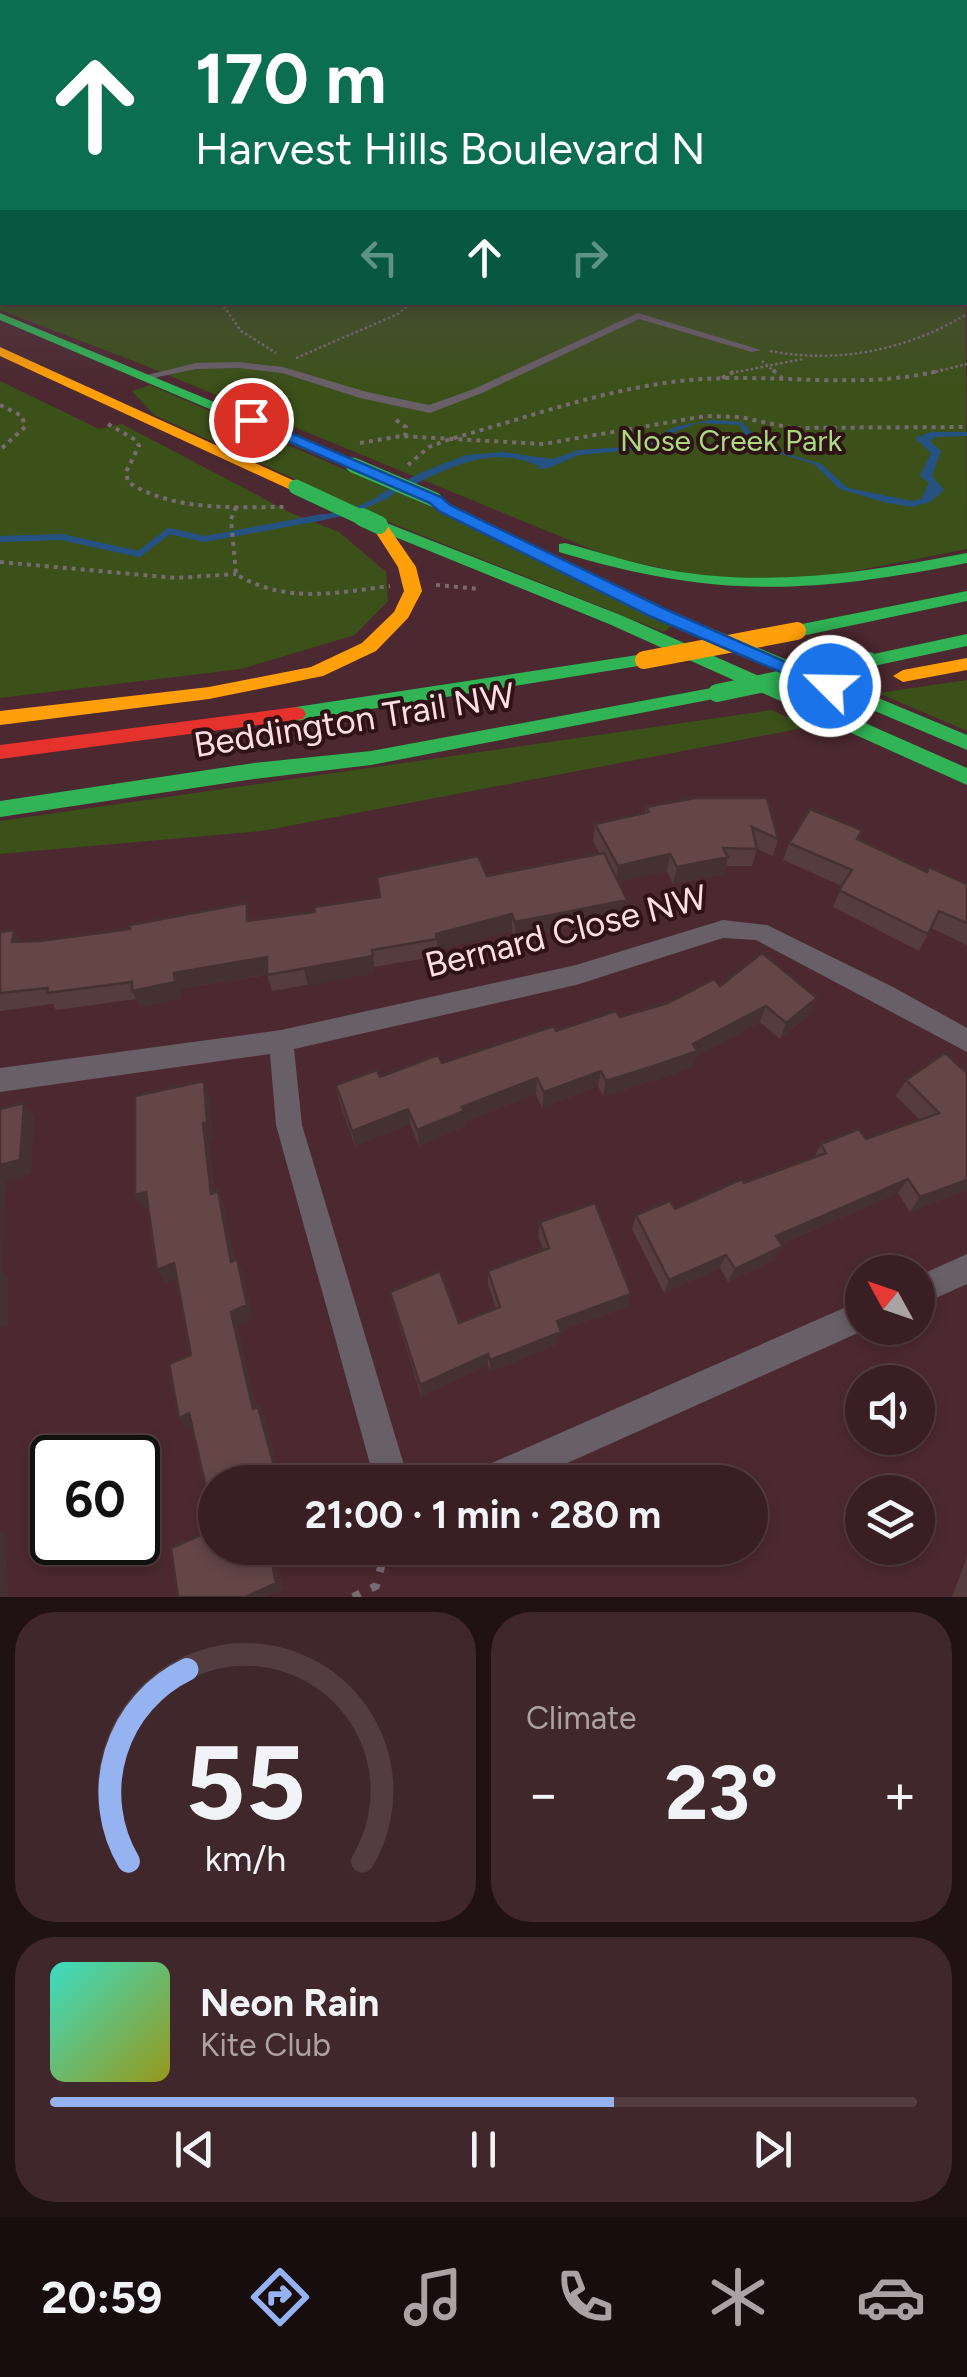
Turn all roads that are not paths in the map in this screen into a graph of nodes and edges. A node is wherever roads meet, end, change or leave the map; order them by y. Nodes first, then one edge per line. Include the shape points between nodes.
1 (0, 316) edge
2 (0, 341) edge
3 (756, 350) road end
4 (0, 352) edge
5 (150, 376) junction
6 (96, 396) junction
7 (435, 500) junction
8 (379, 525) junction
9 (967, 558) edge
10 (967, 596) edge
11 (967, 640) edge
12 (967, 664) edge
13 (872, 671) junction
14 (0, 718) edge
15 (967, 744) edge
16 (0, 752) edge
17 (967, 777) edge
18 (0, 809) edge
19 (281, 1041) junction
20 (967, 1041) edge
21 (0, 1080) edge
22 (967, 1268) edge
23 (935, 1283) edge
24 (845, 1323) edge
25 (387, 1465) edge
26 (526, 1465) edge

1 - 5 main road
2 - 5 main road via 125,376
3 - 5 street via 638,316 430,409 280,366 214,364
4 - 6 main road
5 - 6 main road
5 - 7 main road, bridge via 356,454
6 - 8 main road, bridge via 293,497
7 - 9 main road via 621,567 715,588 841,583
7 - 15 main road via 658,613
8 - 14 main road via 407,567 413,591 369,648 269,683
8 - 17 main road via 616,620
10 - 16 main road, Beddington Trail NW, bridge via 644,660
11 - 13 main road
12 - 13 main road
13 - 18 main road, Beddington Trail NW, bridge via 372,758
19 - 20 street, Bernard Close NW via 576,975 723,929 759,932
19 - 21 street, Bernard Close NW
19 - 25 street via 289,1125
22 - 23 street
24 - 26 street

